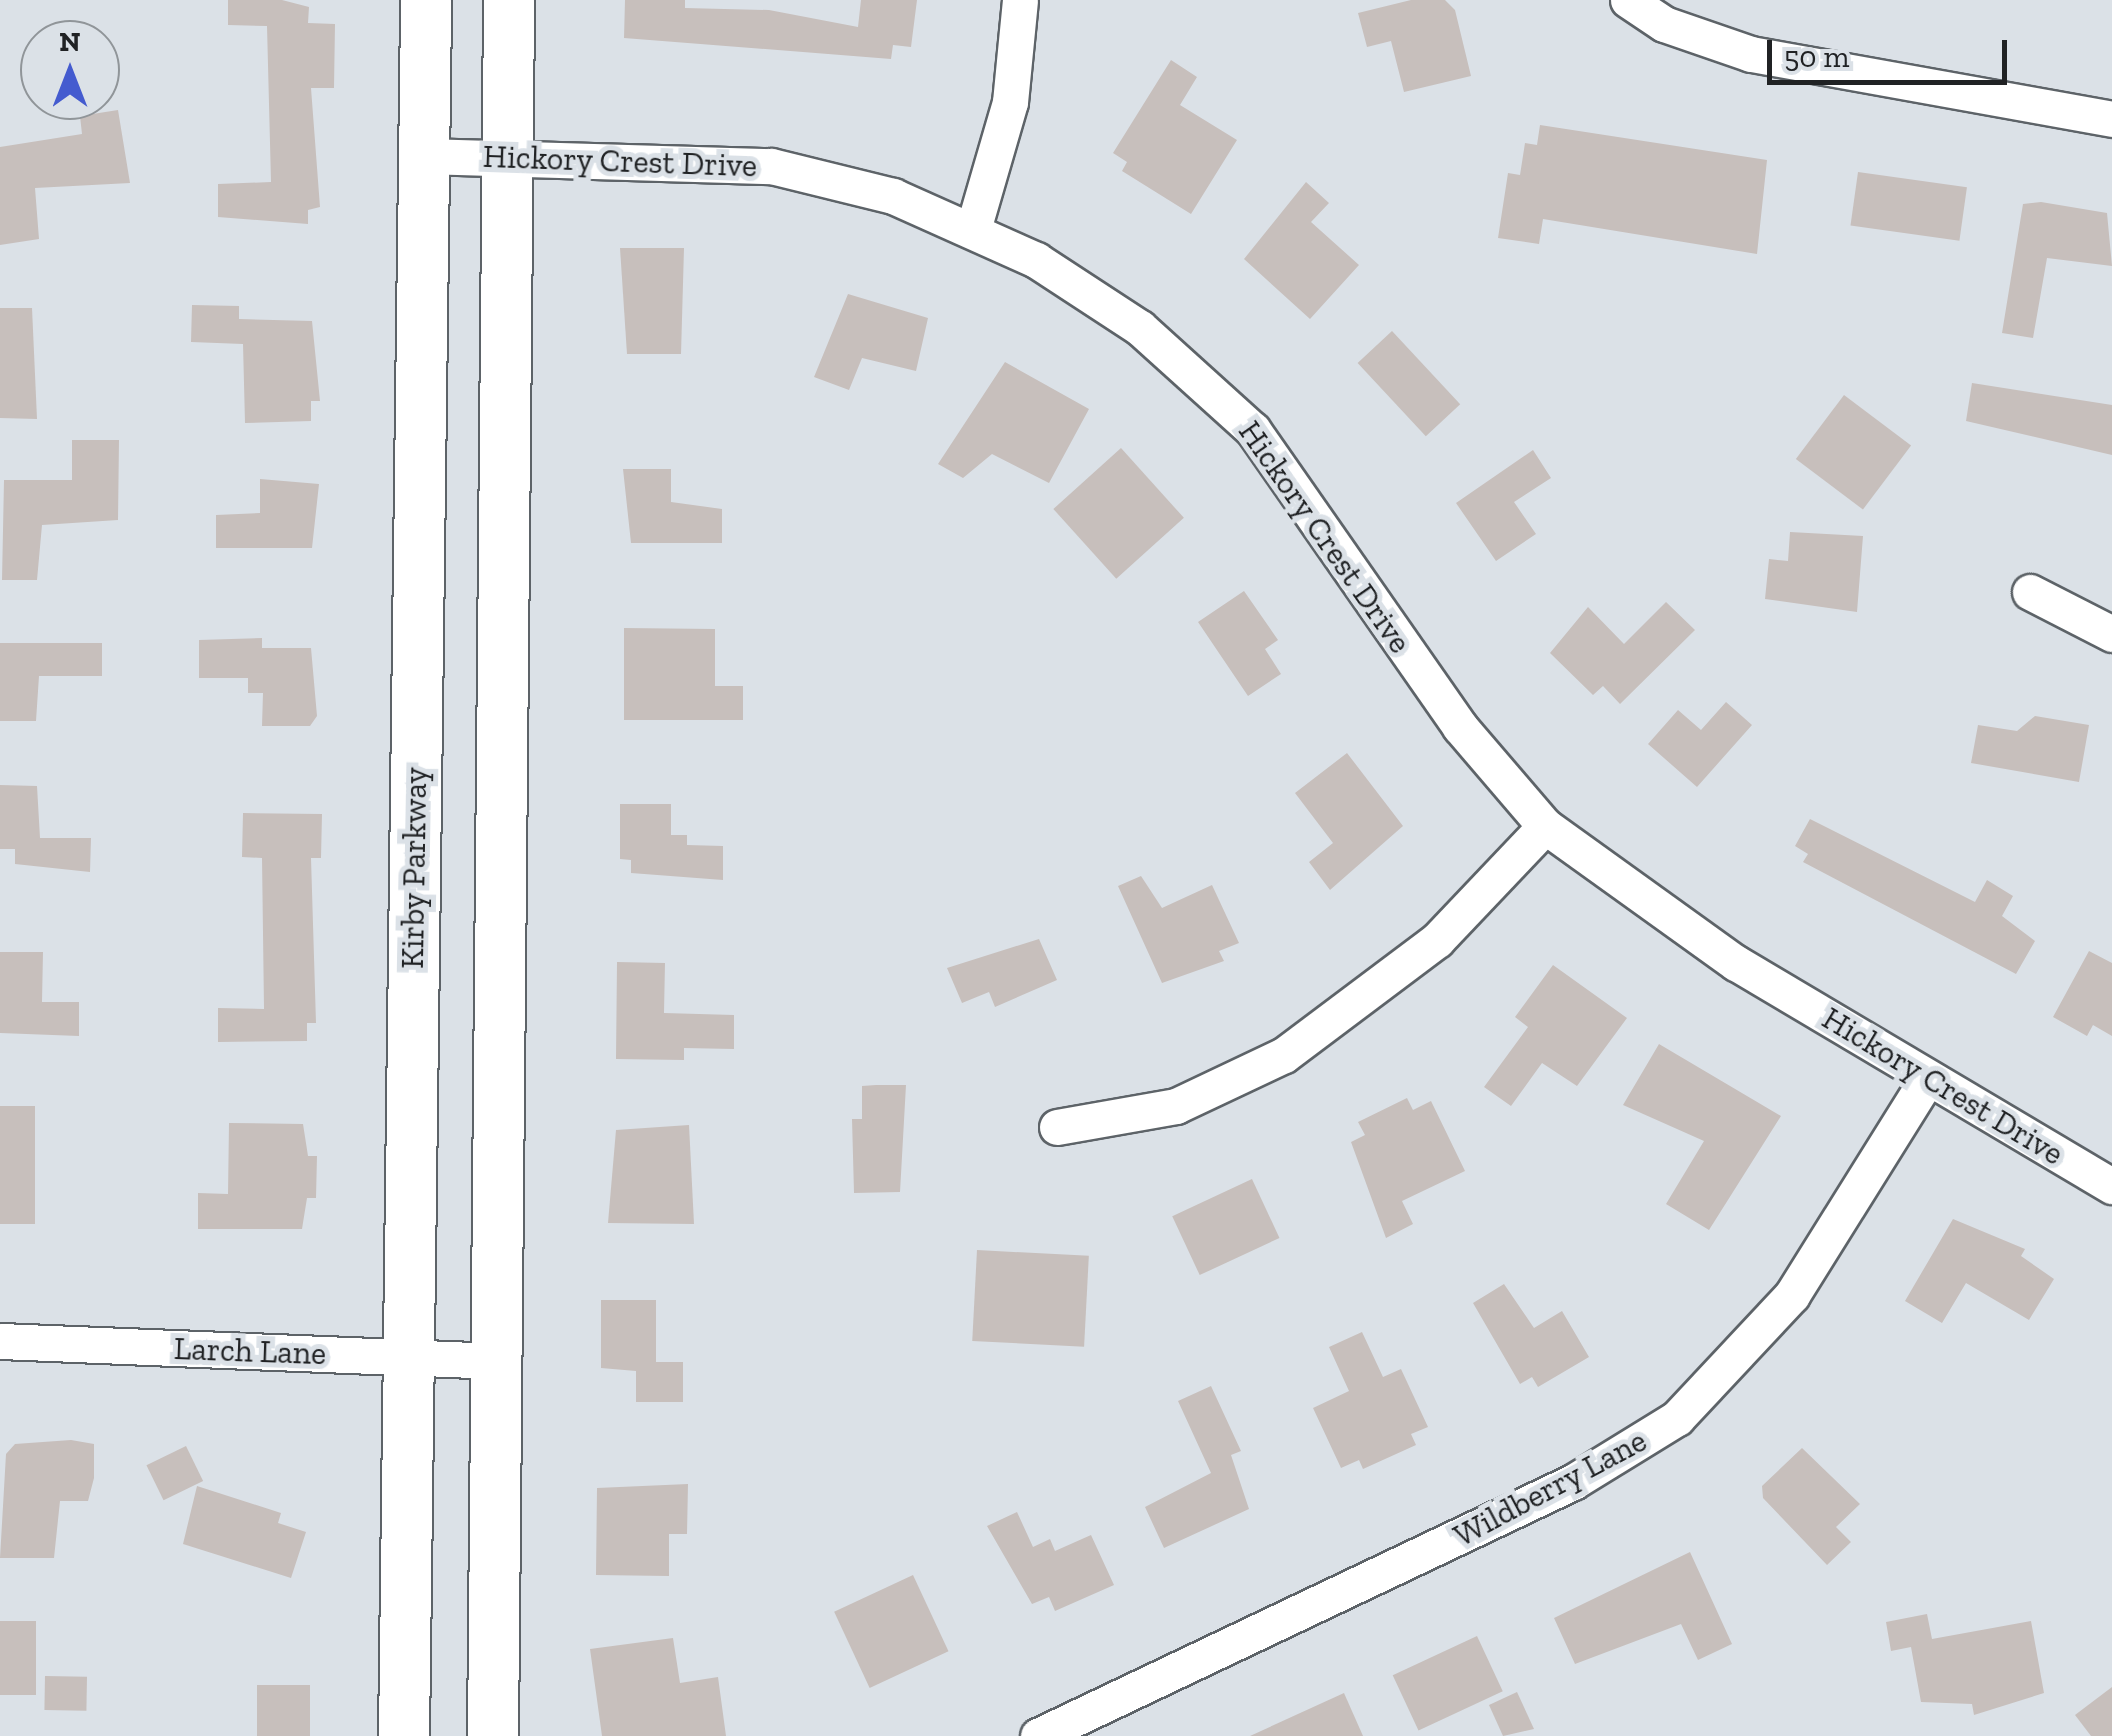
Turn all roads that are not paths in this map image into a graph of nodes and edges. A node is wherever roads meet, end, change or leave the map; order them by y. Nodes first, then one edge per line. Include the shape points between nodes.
1 (426, 0) edge
2 (509, 0) edge
3 (1020, 0) edge
4 (1628, 0) edge
5 (2112, 119) edge
6 (424, 156) junction
7 (509, 157) junction
8 (974, 226) junction
9 (2030, 592) dead end
10 (2112, 634) edge
11 (1545, 826) junction
12 (1927, 1079) junction
13 (1058, 1128) dead end
14 (2112, 1186) edge
15 (0, 1340) edge
16 (408, 1358) junction
17 (499, 1361) junction
18 (404, 1736) edge
19 (493, 1736) edge
20 (1038, 1736) edge

1 - 6 main road, Kirby Parkway
2 - 7 main road
3 - 8 street via 1010,102
4 - 5 street via 1678,30 1751,54
6 - 7 street, Hickory Crest Drive
6 - 16 main road, Kirby Parkway
7 - 8 street, Hickory Crest Drive via 772,166 830,176
7 - 17 main road
8 - 11 street, Hickory Crest Drive via 1140,328 1228,403 1460,727
9 - 10 street
11 - 12 street, Hickory Crest Drive via 1736,963
11 - 13 street via 1437,940 1298,1046 1176,1106
12 - 14 street, Hickory Crest Drive
12 - 20 street, Wildberry Lane via 1792,1294 1677,1418 1573,1482
15 - 16 street, Larch Lane
16 - 17 street, Larch Lane
16 - 18 main road, Kirby Parkway
17 - 19 main road

